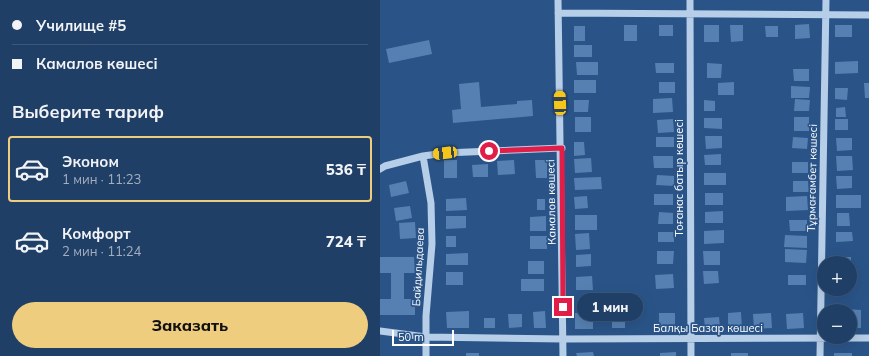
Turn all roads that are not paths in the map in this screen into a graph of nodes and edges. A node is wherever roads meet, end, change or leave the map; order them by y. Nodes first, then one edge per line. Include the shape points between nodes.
1 (558, 0) edge
2 (690, 0) edge
3 (826, 0) edge
4 (558, 13) junction
5 (689, 13) junction
6 (826, 15) junction
7 (869, 15) edge
8 (562, 148) junction
9 (423, 156) junction
10 (380, 169) edge
11 (821, 304) edge
12 (380, 331) edge
13 (426, 337) junction
14 (817, 338) edge
15 (857, 338) edge
16 (869, 338) edge
17 (564, 339) junction
18 (691, 339) junction
19 (820, 344) edge
20 (426, 356) edge
21 (563, 356) edge
22 (691, 356) edge
23 (820, 356) edge

1 - 4 street, Камалов көшесі
2 - 5 street, Тоғанас батыр көшесі
3 - 6 street, Тұрмағамбет көшесі
4 - 5 street
4 - 8 street, Камалов көшесі
5 - 6 street
5 - 18 street, Тоғанас батыр көшесі
6 - 7 street
6 - 11 street, Тұрмағамбет көшесі
8 - 9 street
8 - 17 street, Камалов көшесі
9 - 10 street
9 - 13 street, Байдильдаева via 431,203 432,244
12 - 13 street, Балқы Базар көшесі
13 - 17 street, Балқы Базар көшесі
13 - 20 street, Байдильдаева
14 - 18 street, Балқы Базар көшесі
15 - 16 street, Балқы Базар көшесі
17 - 18 street, Балқы Базар көшесі
17 - 21 street, Камалов көшесі
18 - 22 street, Тоғанас батыр көшесі
19 - 23 street, Тұрмағамбет көшесі

